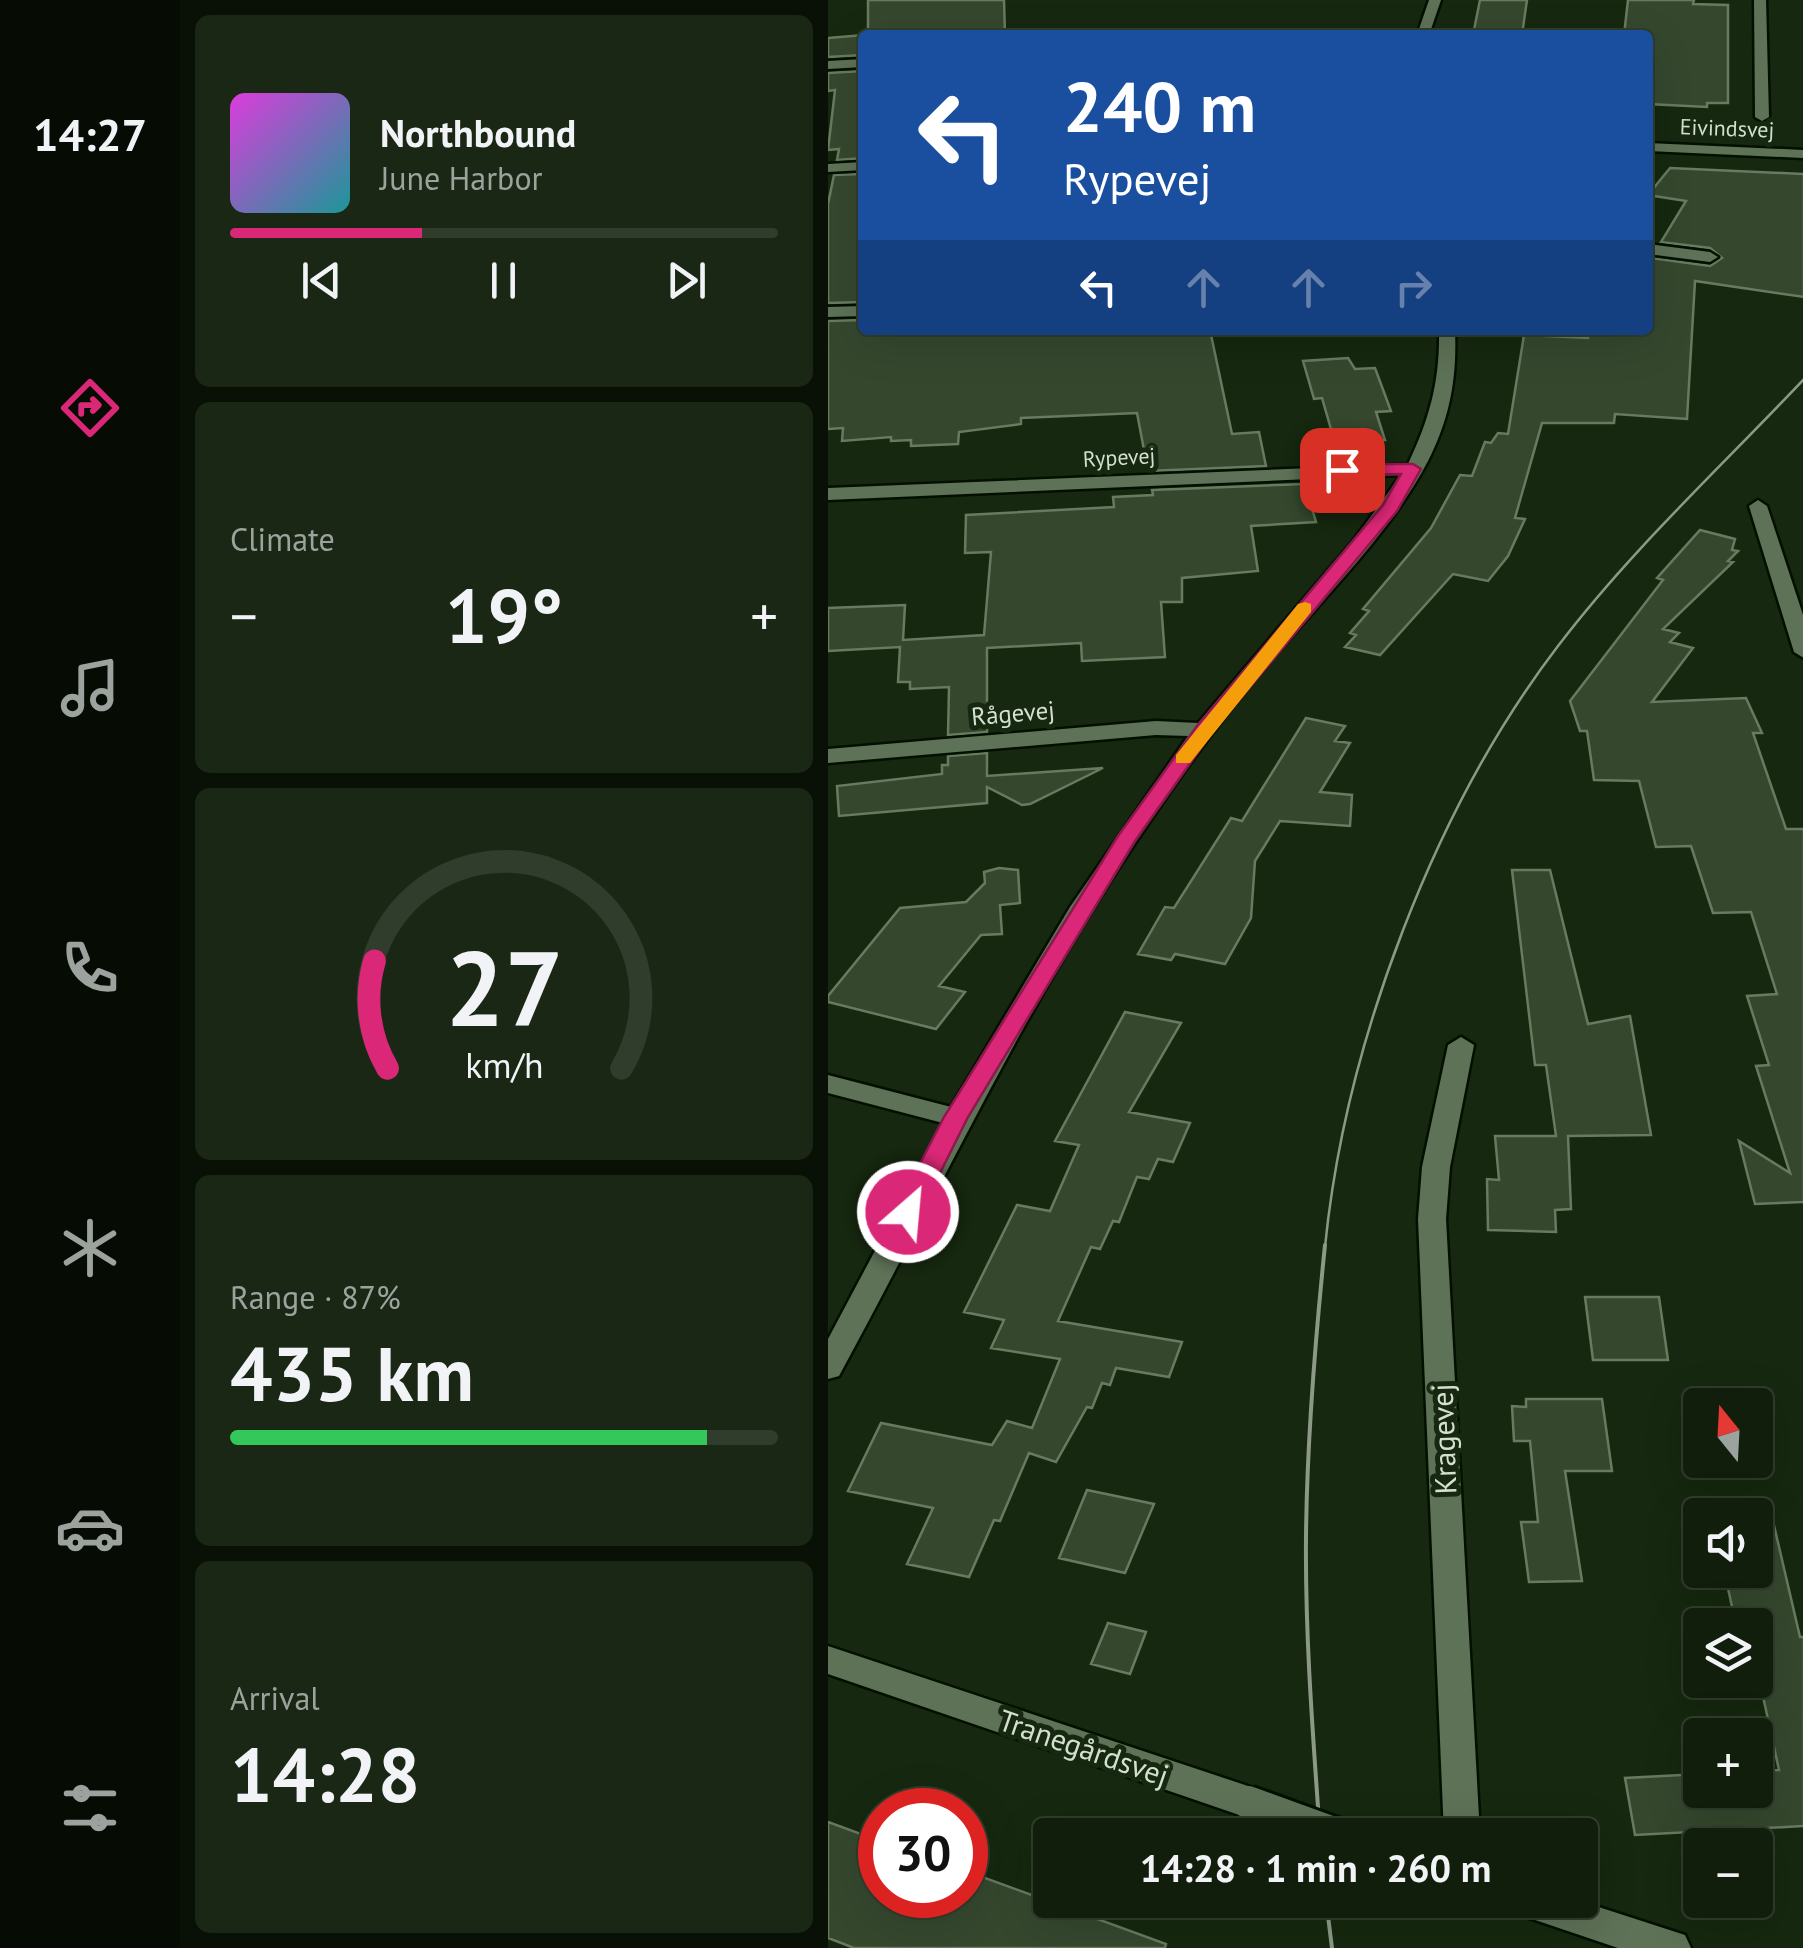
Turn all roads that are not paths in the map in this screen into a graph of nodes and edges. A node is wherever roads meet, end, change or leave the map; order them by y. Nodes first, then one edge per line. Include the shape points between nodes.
1 (1435, 0) edge
2 (1760, 0) edge
3 (1425, 30) edge
4 (858, 63) edge
5 (828, 65) edge
6 (1762, 118) dead end
7 (1653, 147) edge
8 (1804, 154) edge
9 (858, 166) edge
10 (828, 168) edge
11 (1653, 251) edge
12 (1710, 258) dead end
13 (858, 311) edge
14 (828, 312) edge
15 (1448, 335) edge
16 (1413, 469) junction
17 (828, 494) edge
18 (1758, 506) dead end
19 (1804, 652) edge
20 (1204, 730) junction
21 (828, 756) edge
22 (1461, 1045) dead end
23 (828, 1084) edge
24 (956, 1117) junction
25 (828, 1368) edge
26 (828, 1660) edge
27 (1292, 1818) edge
28 (1461, 1818) edge
29 (1580, 1918) edge
30 (1672, 1948) edge

1 - 3 street
2 - 6 street
4 - 5 street
7 - 8 street, Eivindsvej
9 - 10 street
11 - 12 street
13 - 14 street
15 - 16 street via 1438,418
16 - 17 street, Rypevej
16 - 20 street via 1391,507
18 - 19 street
20 - 21 street, Rågevej via 1156,728
20 - 24 street via 1085,904
22 - 28 street, Kragevej via 1432,1219
23 - 24 street
24 - 25 street
26 - 27 street, Tranegårdsvej, bridge
29 - 30 street

